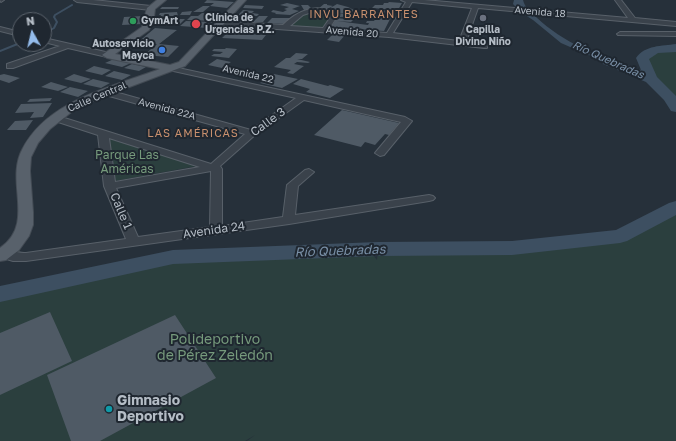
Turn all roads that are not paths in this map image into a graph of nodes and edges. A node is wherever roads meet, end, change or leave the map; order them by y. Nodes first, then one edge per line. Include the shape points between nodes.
1 (76, 0) edge
2 (162, 0) edge
3 (242, 0) edge
4 (404, 0) edge
5 (410, 0) edge
6 (503, 0) edge
7 (618, 0) edge
8 (85, 1) edge
9 (467, 5) junction
10 (476, 6) junction
11 (151, 8) junction
12 (634, 21) junction
13 (221, 23) junction
14 (676, 24) edge
15 (285, 27) junction
16 (0, 29) edge
17 (325, 30) junction
18 (12, 32) edge
19 (620, 34) dead end
20 (676, 34) edge
21 (389, 35) junction
22 (52, 42) edge
23 (462, 43) junction
24 (67, 46) junction
25 (484, 46) dead end
26 (107, 55) junction
27 (10, 66) dead end
28 (169, 68) junction
29 (105, 92) junction
30 (302, 98) junction
31 (56, 118) junction
32 (103, 133) junction
33 (252, 133) junction
34 (380, 153) dead end
35 (213, 167) junction
36 (308, 172) dead end
37 (110, 186) junction
38 (429, 198) dead end
39 (289, 220) junction
40 (216, 229) junction
41 (133, 241) junction
42 (2, 255) edge

1 - 8 street
2 - 11 main road
3 - 13 main road, Calle Central
4 - 5 street, Avenida 18
5 - 9 street, Avenida 18
5 - 21 street
6 - 9 street via 504,7
7 - 12 street
8 - 11 street
9 - 10 street, Avenida 18
10 - 12 street, Avenida 18
10 - 23 street
11 - 26 main road via 146,28
12 - 14 street, Avenida 18
13 - 15 street, Avenida 20
13 - 28 main road, Calle Central via 183,63
15 - 17 street, Avenida 20
15 - 17 street via 300,13 316,11 332,14 333,18
16 - 18 street
17 - 21 street, Avenida 20
19 - 20 street
21 - 23 street, Avenida 20
22 - 24 street, Avenida 22
23 - 25 street, Avenida 20
24 - 26 street, Avenida 22
24 - 27 street
26 - 28 main road, Avenida 22
28 - 29 main road, Calle Central
28 - 30 street, Avenida 22
29 - 31 main road, Calle Central via 69,107
29 - 33 street, Avenida 22A
30 - 33 street, Calle 3
30 - 34 street, Avenida 22 via 406,120
31 - 32 street
31 - 42 main road, Calle Central via 26,152 23,175 26,226 19,242
32 - 35 street
32 - 37 street, Calle 1
33 - 35 street, Calle 3
35 - 37 street
35 - 40 street via 217,169
36 - 39 street via 293,185
37 - 41 street, Calle 1
38 - 39 street, Avenida 24
39 - 40 street, Avenida 24
40 - 41 street, Avenida 24
41 - 42 street, Avenida 24 via 26,257

